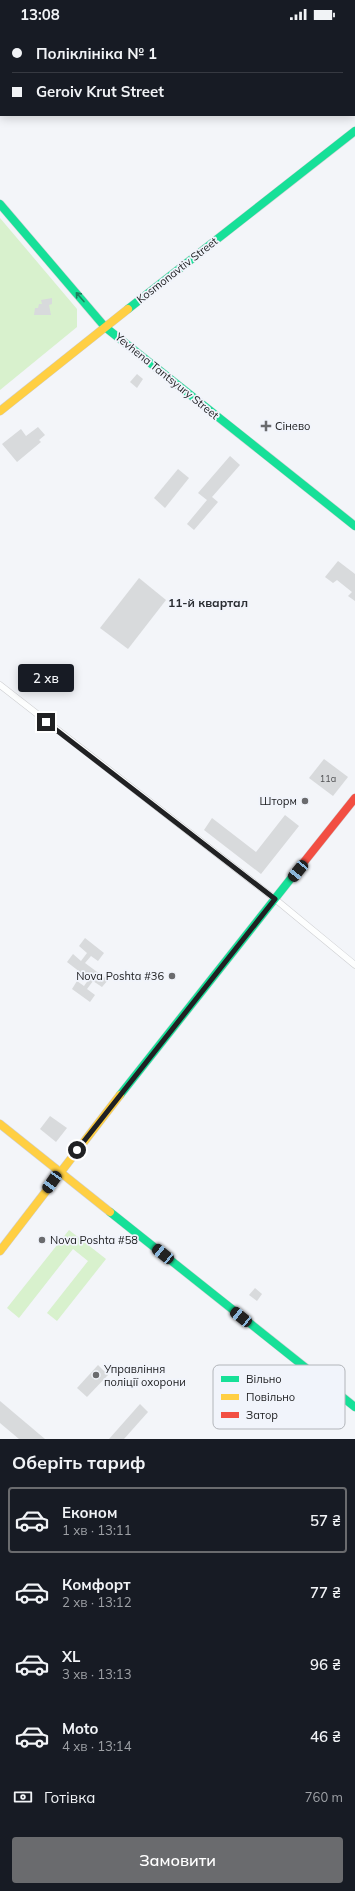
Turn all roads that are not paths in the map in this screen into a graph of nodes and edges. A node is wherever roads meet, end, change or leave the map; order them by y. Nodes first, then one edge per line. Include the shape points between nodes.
1 (355, 131) edge
2 (0, 204) edge
3 (106, 327) junction
4 (0, 411) edge
5 (355, 526) edge
6 (0, 685) edge
7 (355, 798) edge
8 (275, 899) junction
9 (355, 965) edge
10 (0, 1124) edge
11 (60, 1171) junction
12 (0, 1251) edge
13 (302, 1365) edge
14 (345, 1399) edge
15 (355, 1407) edge

1 - 3 street, Kosmonavtiv Street
3 -> 2 street, Yevhena Tantsyury Street
3 - 4 street, Kosmonavtiv Street
3 - 5 street, Yevhena Tantsyury Street
6 - 8 street
7 - 8 street
8 - 9 street
8 - 11 street
10 - 11 street
11 - 12 street
11 - 13 street
14 - 15 street

